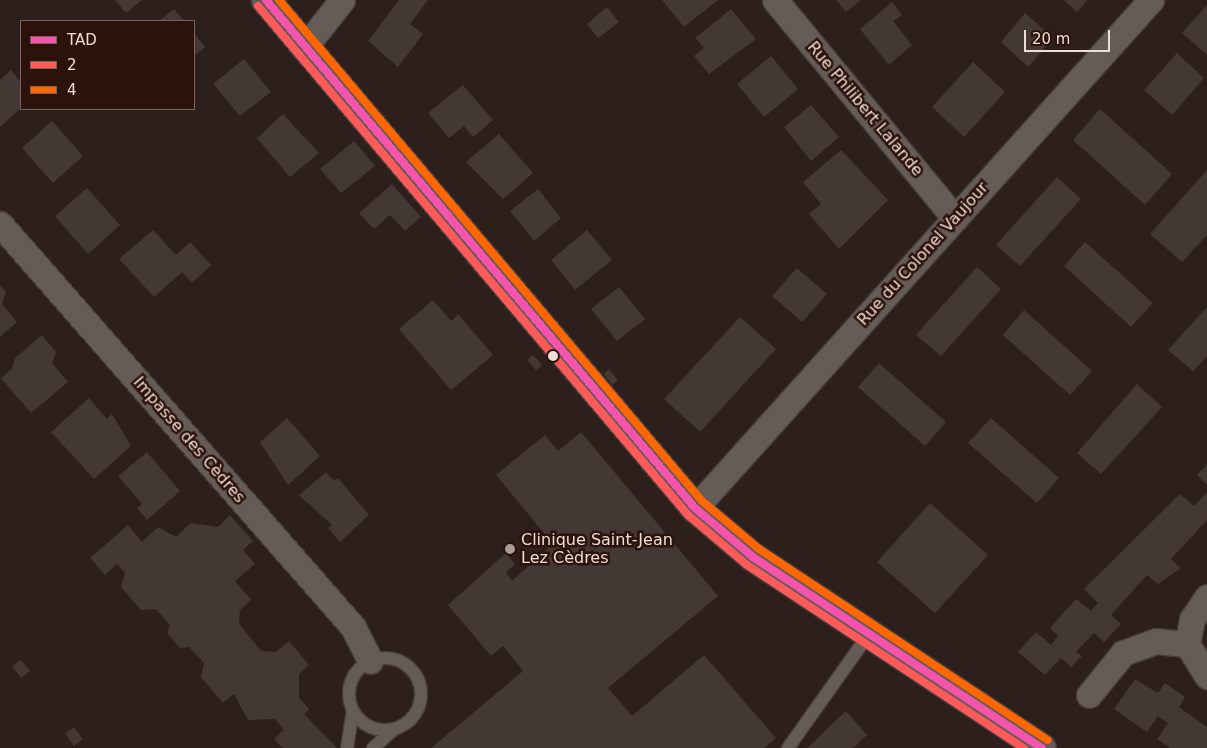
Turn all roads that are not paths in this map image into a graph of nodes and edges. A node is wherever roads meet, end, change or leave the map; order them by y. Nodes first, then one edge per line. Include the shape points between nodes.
1 (266, 0) edge
2 (342, 0) edge
3 (775, 0) edge
4 (1151, 0) edge
5 (304, 48) junction
6 (955, 218) junction
7 (0, 224) edge
8 (695, 508) junction
9 (1207, 597) edge
10 (869, 634) junction
11 (1187, 644) junction
12 (370, 661) junction
13 (1207, 676) edge
14 (1089, 695) dead end
15 (352, 711) junction
16 (393, 730) junction
17 (347, 748) edge
18 (373, 748) edge
19 (788, 748) edge
20 (1042, 748) edge

1 - 5 street
2 - 5 street
3 - 6 street, Rue Philibert Lalande
4 - 6 street, Rue du Colonel Vaujour
5 - 8 street
6 - 8 street, Rue du Colonel Vaujour
7 - 12 street, Impasse des Cèdres via 354,627
8 - 10 street via 753,557
9 - 11 street via 1192,619
10 - 19 lane
10 - 20 street
11 - 13 street
11 - 14 street via 1156,641 1123,653
12 - 15 lane via 353,677 349,700
12 - 16 lane via 394,659 409,668 420,683 420,707 405,725
15 - 16 lane via 370,727
15 - 17 lane
16 - 18 lane

